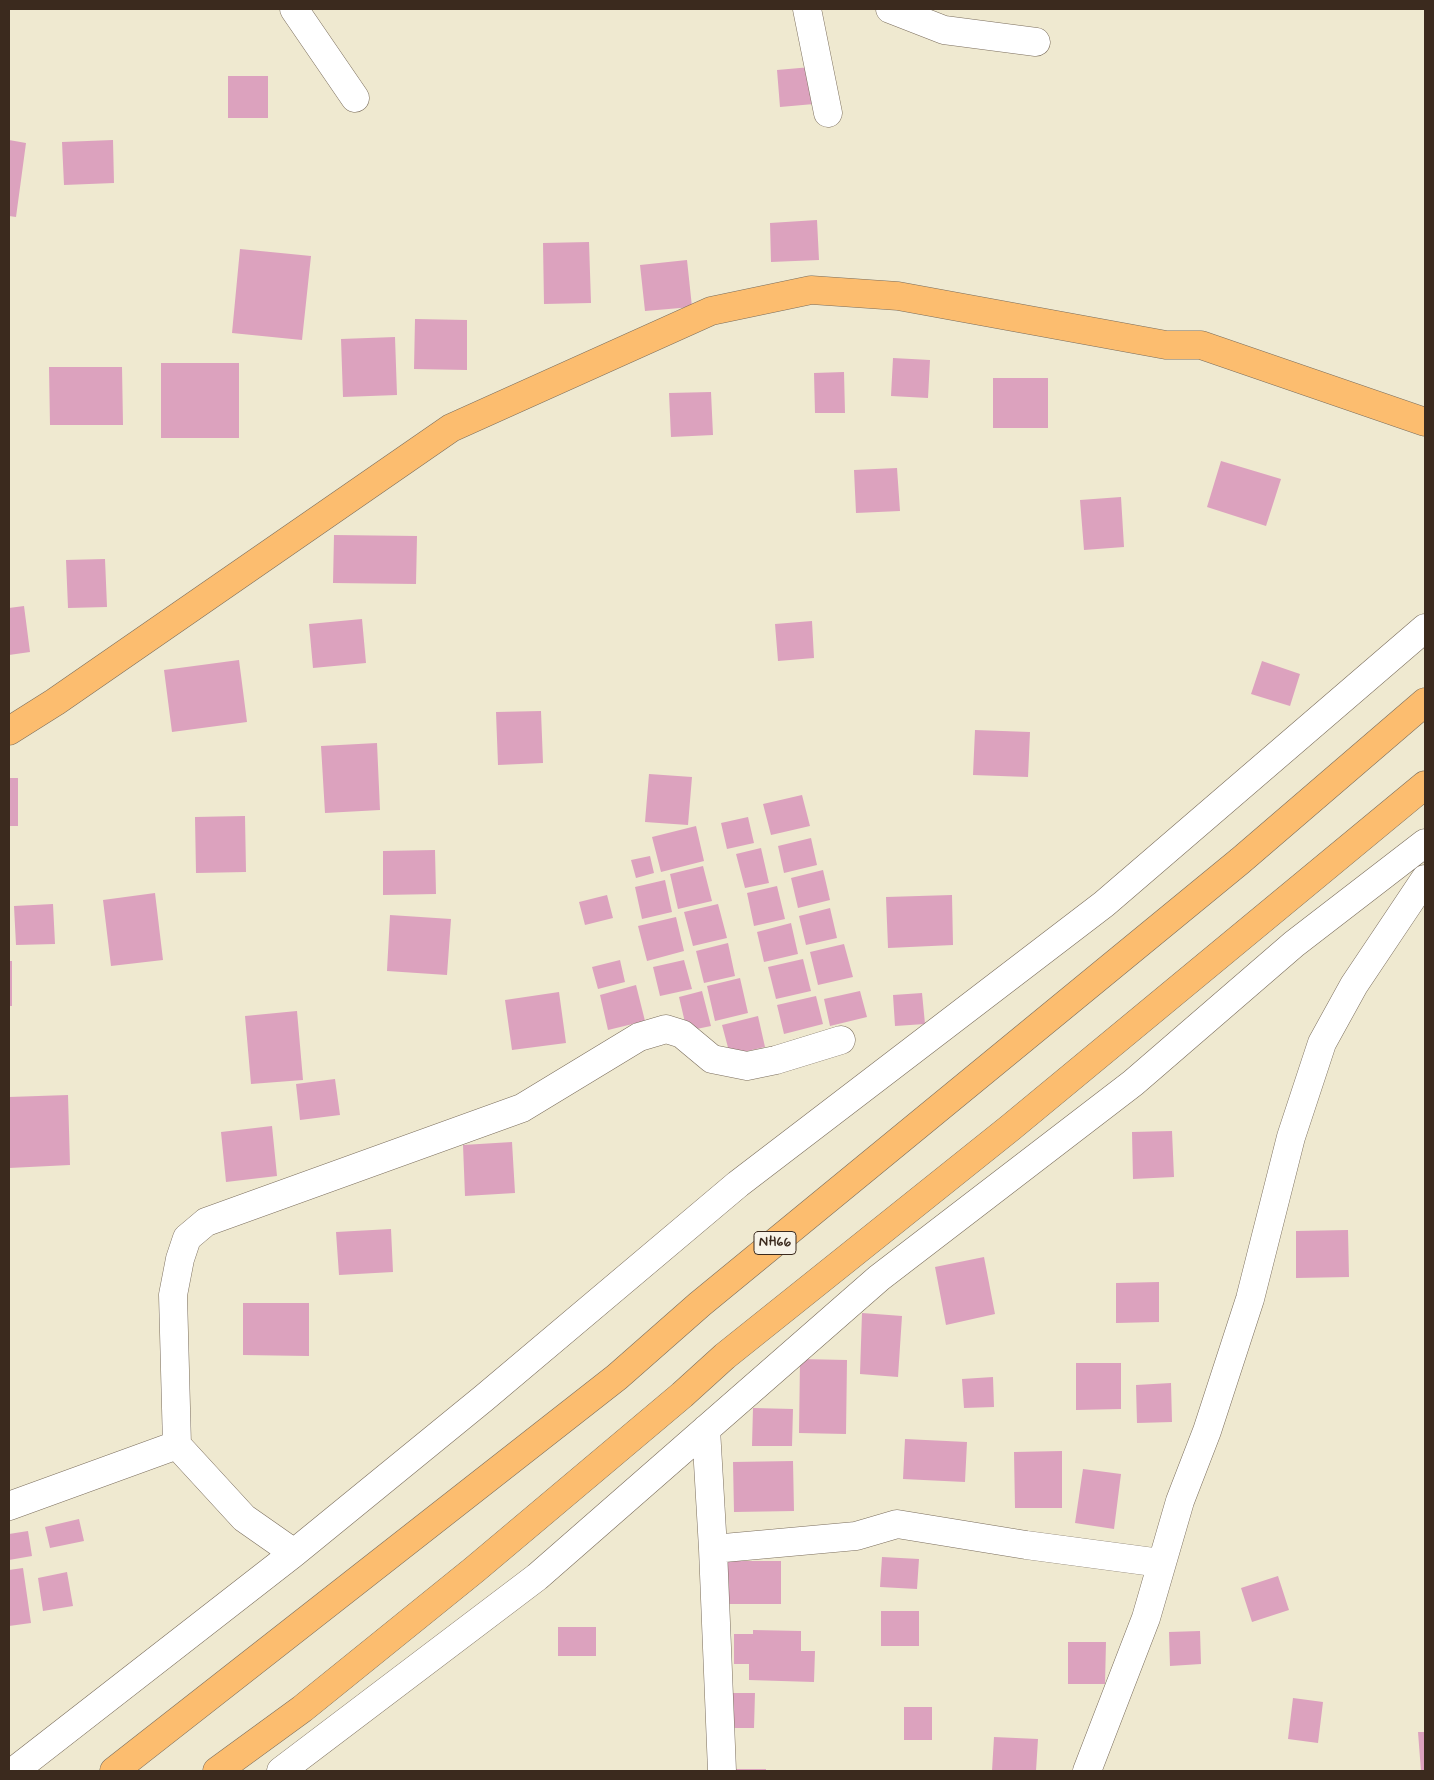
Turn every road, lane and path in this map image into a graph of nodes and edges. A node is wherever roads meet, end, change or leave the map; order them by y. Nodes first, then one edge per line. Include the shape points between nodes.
1 (294, 9) edge
2 (807, 9) edge
3 (890, 9) edge
4 (1036, 42) dead end
5 (354, 98) dead end
6 (828, 113) dead end
7 (1425, 422) edge
8 (1425, 628) edge
9 (1425, 702) edge
10 (9, 731) edge
11 (1425, 785) edge
12 (1425, 843) edge
13 (1425, 880) edge
14 (841, 1040) dead end
15 (706, 1429) junction
16 (176, 1445) junction
17 (9, 1506) edge
18 (713, 1549) junction
19 (294, 1554) junction
20 (1161, 1563) junction
21 (14, 1771) edge
22 (114, 1771) edge
23 (217, 1771) edge
24 (281, 1771) edge
25 (722, 1771) edge
26 (1087, 1771) edge

1 - 5 street
2 - 6 street
3 - 4 street via 944,30
7 - 10 main road via 1201,345 1166,345 898,296 811,290 711,311 450,428
8 - 19 street via 1104,904 738,1184
9 - 22 main road, NH66 via 1232,867 700,1304 617,1377
11 - 23 main road via 1010,1128 724,1356 474,1570 302,1709
12 - 15 street via 1294,944 1133,1083 879,1278
13 - 20 street via 1354,985 1322,1044 1291,1137 1250,1299
14 - 16 street via 747,1066 712,1059 682,1034 666,1029 639,1037 522,1108 206,1222 187,1238 173,1295
15 - 18 street
15 - 24 street via 537,1577
16 - 17 street
16 - 19 street via 244,1518
18 - 20 street via 856,1536 897,1524
18 - 25 street
19 - 21 street
20 - 26 street via 1146,1618

